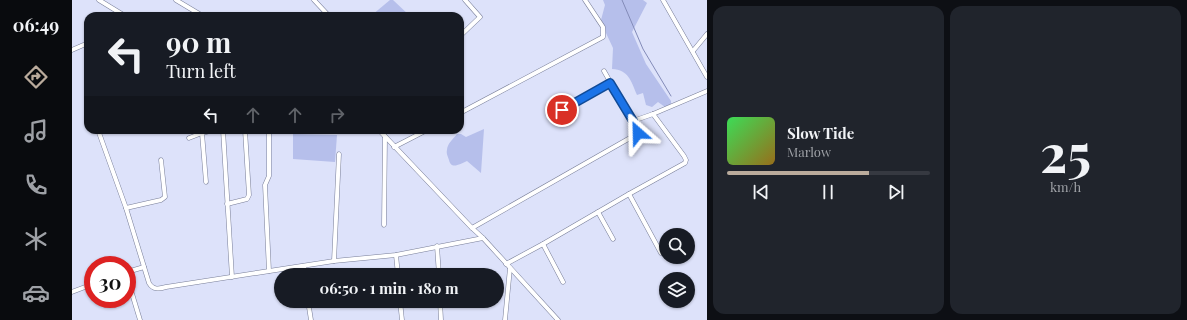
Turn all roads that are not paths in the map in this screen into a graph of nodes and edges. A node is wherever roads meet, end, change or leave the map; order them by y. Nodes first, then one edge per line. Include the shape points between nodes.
1 (99, 0) edge
2 (176, 0) edge
3 (314, 0) edge
4 (465, 0) edge
5 (585, 0) edge
6 (663, 0) edge
7 (119, 12) edge
8 (196, 12) edge
9 (324, 12) edge
10 (464, 32) edge
11 (707, 34) edge
12 (84, 45) edge
13 (72, 50) edge
14 (692, 51) junction
15 (604, 72) dead end
16 (707, 77) edge
17 (610, 83) junction
18 (707, 91) edge
19 (464, 111) edge
20 (653, 114) junction
21 (550, 117) dead end
22 (633, 121) junction
23 (99, 134) edge
24 (199, 134) edge
25 (202, 134) edge
26 (223, 134) edge
27 (245, 134) edge
28 (269, 134) edge
29 (382, 134) edge
30 (419, 134) edge
31 (385, 137) junction
32 (189, 138) dead end
33 (394, 147) junction
34 (338, 154) dead end
35 (161, 160) dead end
36 (206, 182) dead end
37 (628, 194) junction
38 (227, 204) junction
39 (126, 208) junction
40 (598, 212) junction
41 (384, 224) dead end
42 (472, 228) junction
43 (483, 238) junction
44 (613, 238) dead end
45 (543, 244) junction
46 (437, 246) junction
47 (659, 249) edge
48 (396, 254) junction
49 (334, 261) junction
50 (506, 264) junction
51 (304, 266) joint
52 (144, 267) junction
53 (397, 268) edge
54 (439, 268) edge
55 (510, 268) junction
56 (136, 269) edge
57 (269, 271) junction
58 (232, 277) junction
59 (563, 282) dead end
60 (84, 287) edge
61 (72, 292) edge
62 (136, 307) edge
63 (309, 308) edge
64 (401, 308) edge
65 (440, 308) edge
66 (556, 319) edge
67 (140, 320) edge
68 (311, 320) edge
69 (402, 320) edge
70 (441, 320) edge
71 (505, 320) edge

1 - 7 street
2 - 8 street
3 - 9 street
4 - 10 street via 480,17
5 - 19 street via 603,26 603,37
6 - 14 street
11 - 14 street
12 - 13 street
14 - 16 street
15 - 17 street
17 - 21 street
17 - 22 street
18 - 20 street
20 - 22 street
20 - 37 street via 686,160 683,165
22 - 42 street via 638,131 635,135
23 - 39 street
24 - 32 street
25 - 36 street
26 - 38 street
27 - 38 street via 249,195 247,199
28 - 57 street via 269,176 265,185
29 - 31 street
30 - 33 street
31 - 33 street
31 - 41 street
33 - 42 street
34 - 49 street
35 - 39 street via 164,197 161,200
37 - 40 street
37 - 47 street
38 - 58 street
39 - 52 street
40 - 44 street
40 - 45 street
42 - 43 street
43 - 46 street
43 - 50 street
45 - 50 street
45 - 59 street
46 - 48 street
46 - 54 street
48 - 49 street
48 - 53 street
49 - 51 street
50 - 55 street
51 - 57 street
52 - 56 street
52 - 58 street via 150,285 159,289
55 - 66 street
55 - 71 street
57 - 58 street
60 - 61 street
62 - 67 street
63 - 68 street
64 - 69 street
65 - 70 street

